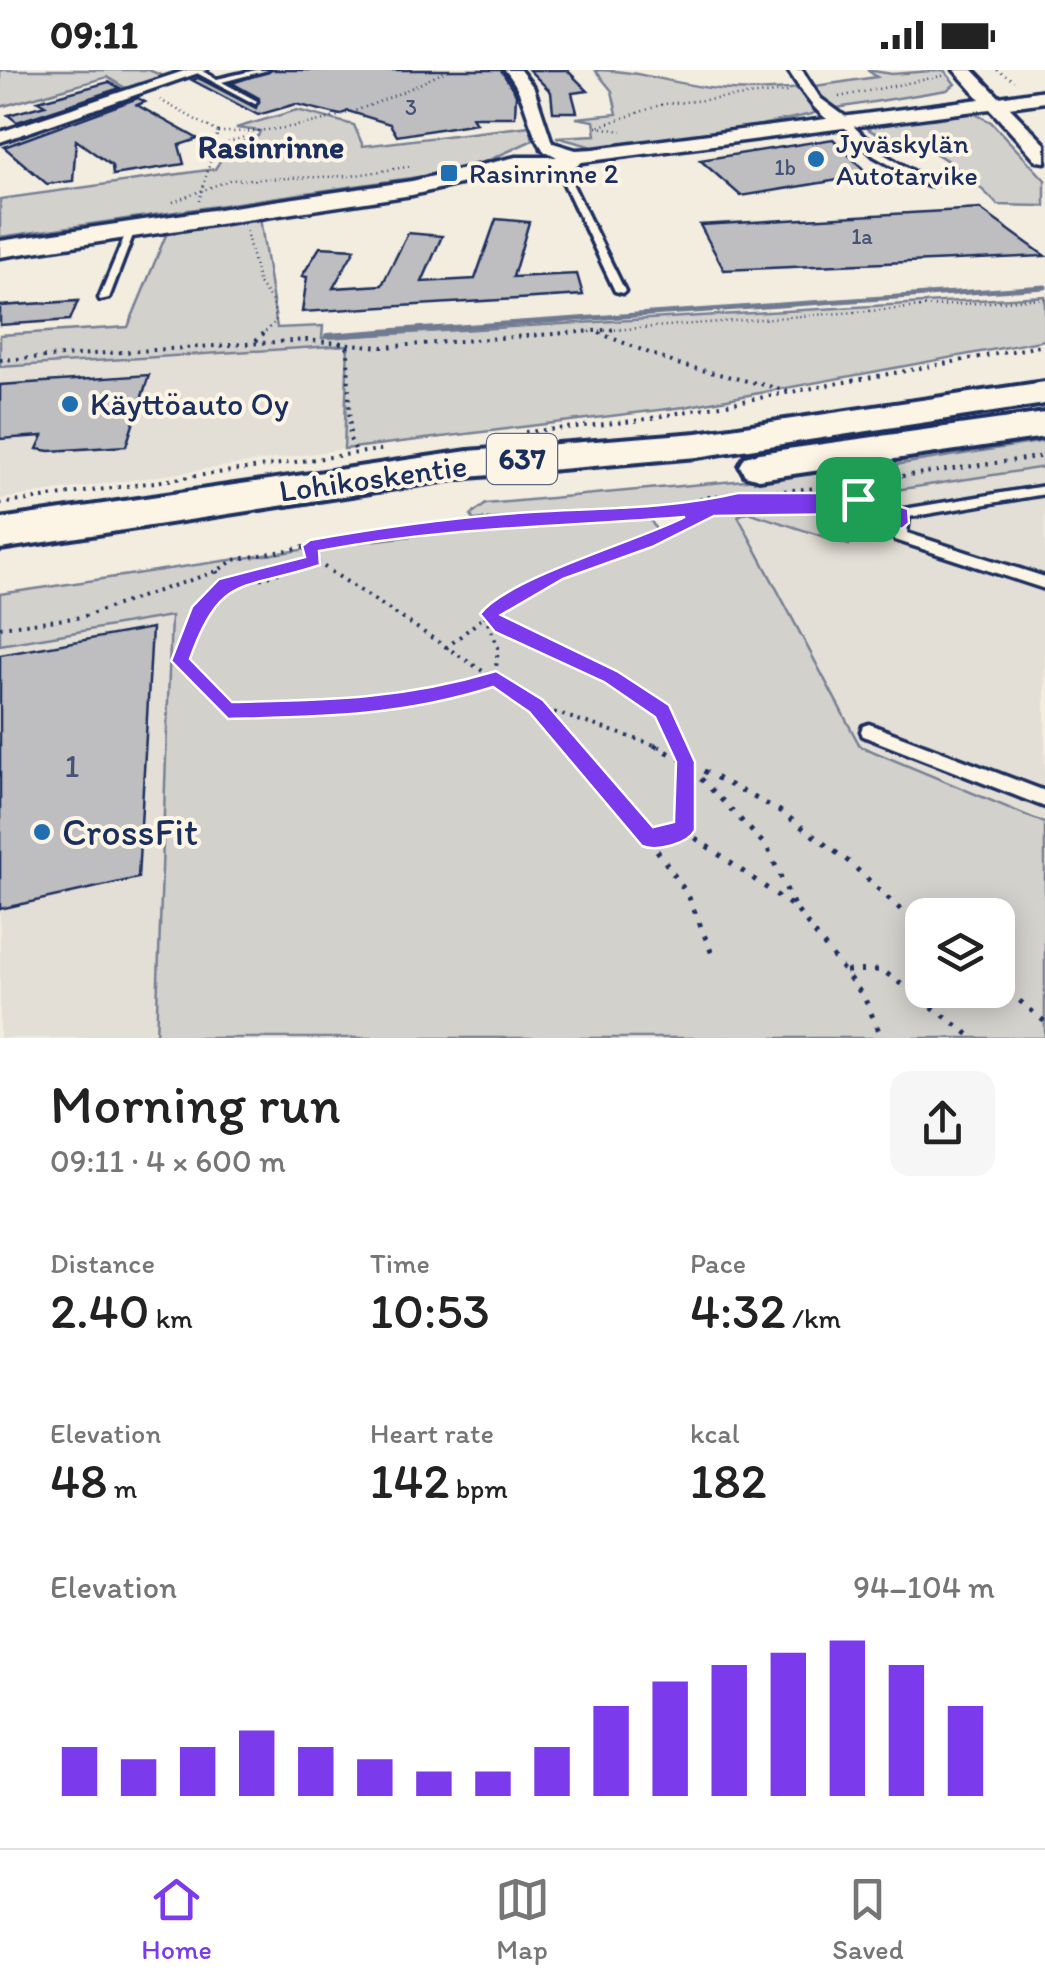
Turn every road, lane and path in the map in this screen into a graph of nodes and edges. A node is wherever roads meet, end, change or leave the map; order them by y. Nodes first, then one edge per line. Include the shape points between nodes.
1 (265, 70) edge
2 (448, 70) edge
3 (512, 70) edge
4 (798, 70) edge
5 (982, 70) edge
6 (198, 71) edge
7 (956, 72) edge
8 (217, 81) junction
9 (1045, 86) edge
10 (142, 90) junction
11 (788, 92) dead end
12 (1045, 96) edge
13 (997, 97) junction
14 (815, 101) junction
15 (254, 102) dead end
16 (840, 120) junction
17 (595, 128) dead end
18 (218, 132) junction
19 (1045, 132) edge
20 (254, 134) junction
21 (0, 137) edge
22 (214, 148) junction
23 (1045, 156) edge
24 (555, 159) junction
25 (428, 164) dead end
26 (931, 184) dead end
27 (202, 189) junction
28 (168, 204) dead end
29 (197, 215) junction
30 (241, 219) dead end
31 (131, 230) junction
32 (0, 249) edge
33 (620, 292) dead end
34 (104, 298) dead end
35 (1045, 298) edge
36 (594, 331) junction
37 (339, 342) junction
38 (254, 344) junction
39 (1044, 346) edge
40 (0, 360) edge
41 (799, 392) junction
42 (1045, 393) edge
43 (1045, 425) edge
44 (521, 433) dead end
45 (392, 448) dead end
46 (356, 452) junction
47 (1045, 456) edge
48 (818, 488) junction
49 (1045, 490) edge
50 (858, 499) junction
51 (810, 500) junction
52 (0, 504) edge
53 (859, 508) junction
54 (712, 510) junction
55 (658, 512) junction
56 (683, 512) junction
57 (901, 524) junction
58 (0, 534) edge
59 (310, 546) junction
60 (314, 561) junction
61 (0, 564) edge
62 (216, 571) junction
63 (1045, 583) edge
64 (225, 584) junction
65 (487, 615) junction
66 (0, 627) edge
67 (446, 648) junction
68 (496, 679) junction
69 (536, 706) junction
70 (870, 731) dead end
71 (686, 762) junction
72 (1045, 800) edge
73 (684, 830) junction
74 (649, 839) junction
75 (795, 908) junction
76 (905, 914) edge
77 (712, 954) dead end
78 (844, 971) junction
79 (1015, 998) edge
80 (1045, 1022) edge
81 (882, 1038) edge
82 (974, 1038) edge

1 - 8 lane
2 - 20 path via 338,123
3 - 24 street via 529,87 536,128
4 - 14 street
5 - 13 street
6 - 8 lane
6 - 10 street
7 - 13 street
7 - 14 path
8 - 15 lane
9 - 13 street
10 - 18 path
10 - 21 street
11 - 17 path via 644,108
12 - 13 street
13 - 16 street
13 - 19 street
13 - 23 street
14 - 16 street
16 - 24 street
16 - 26 lane via 877,154
18 - 20 path
18 - 22 path
20 - 22 path
22 - 27 path
24 - 29 street via 412,188
24 - 33 lane
25 - 27 path via 350,176 229,180
27 - 28 path
27 - 29 path
29 - 31 street
30 - 38 path via 276,321
31 - 32 street
31 - 34 lane
35 - 36 path
36 - 37 path via 382,346
36 - 41 path via 678,364
37 - 38 path
37 - 46 path via 348,348
38 - 40 path
39 - 41 path
41 - 44 path
42 - 58 main road, Lohikoskentie / 637 via 697,444 468,464
43 - 61 main road, Lohikoskentie / 637 via 715,471 376,504
45 - 46 path
46 - 52 path
47 - 48 path
48 - 50 path
48 - 55 path via 709,497
49 - 57 lane
50 - 51 path
50 - 57 path
51 - 53 path
51 - 56 path via 738,499
53 - 54 path
53 - 57 path
54 - 56 path
54 - 65 path via 647,543 557,574
55 - 56 path
55 - 59 path via 391,531
57 - 63 lane
59 - 60 path
59 - 62 path via 234,560
60 - 64 path
60 - 67 path
62 - 64 path
62 - 66 path via 82,617
64 - 68 path via 198,612 180,661 228,711 373,707
65 - 67 path
65 - 68 path via 498,647
65 - 71 path via 611,676 662,711
67 - 68 path
68 - 69 path
69 - 71 path via 597,719
69 - 74 path
70 - 72 lane
71 - 73 path
71 - 75 path via 767,847
71 - 76 path via 746,792 846,860
73 - 74 path
73 - 75 path
74 - 77 path via 688,895
75 - 78 path
78 - 81 path
78 - 82 path via 882,970
79 - 80 path

